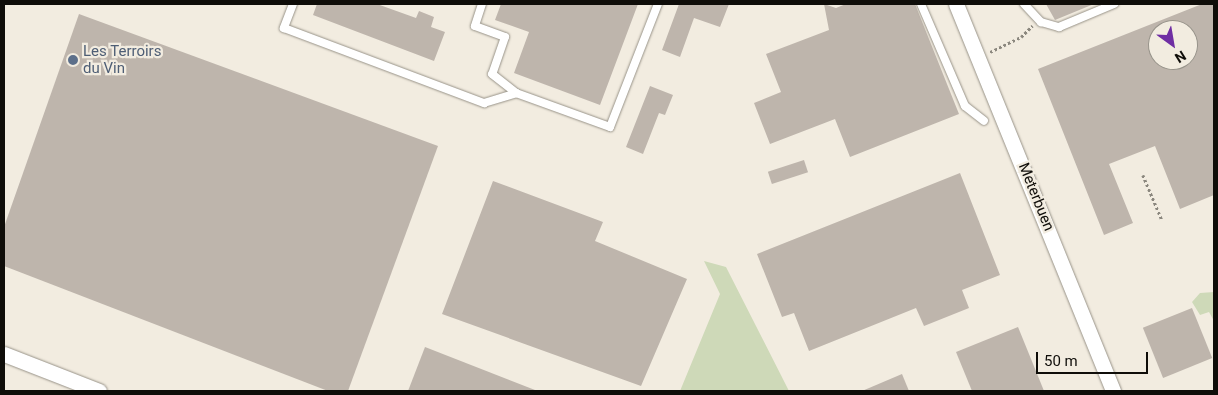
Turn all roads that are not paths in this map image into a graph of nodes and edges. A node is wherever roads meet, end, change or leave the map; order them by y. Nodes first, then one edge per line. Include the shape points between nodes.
1 (294, 4) edge
2 (482, 4) edge
3 (658, 4) edge
4 (921, 4) edge
5 (956, 4) edge
6 (1024, 4) edge
7 (1114, 4) edge
8 (516, 93) junction
9 (984, 122) dead end
10 (4, 354) edge
11 (99, 391) edge
12 (1112, 391) edge

1 - 8 lane via 284,28 484,102
2 - 8 lane via 475,26 505,37 492,74
3 - 8 lane via 610,127
4 - 9 lane via 964,106
5 - 12 street, Meterbuen
6 - 7 lane via 1038,19 1058,27
10 - 11 street

